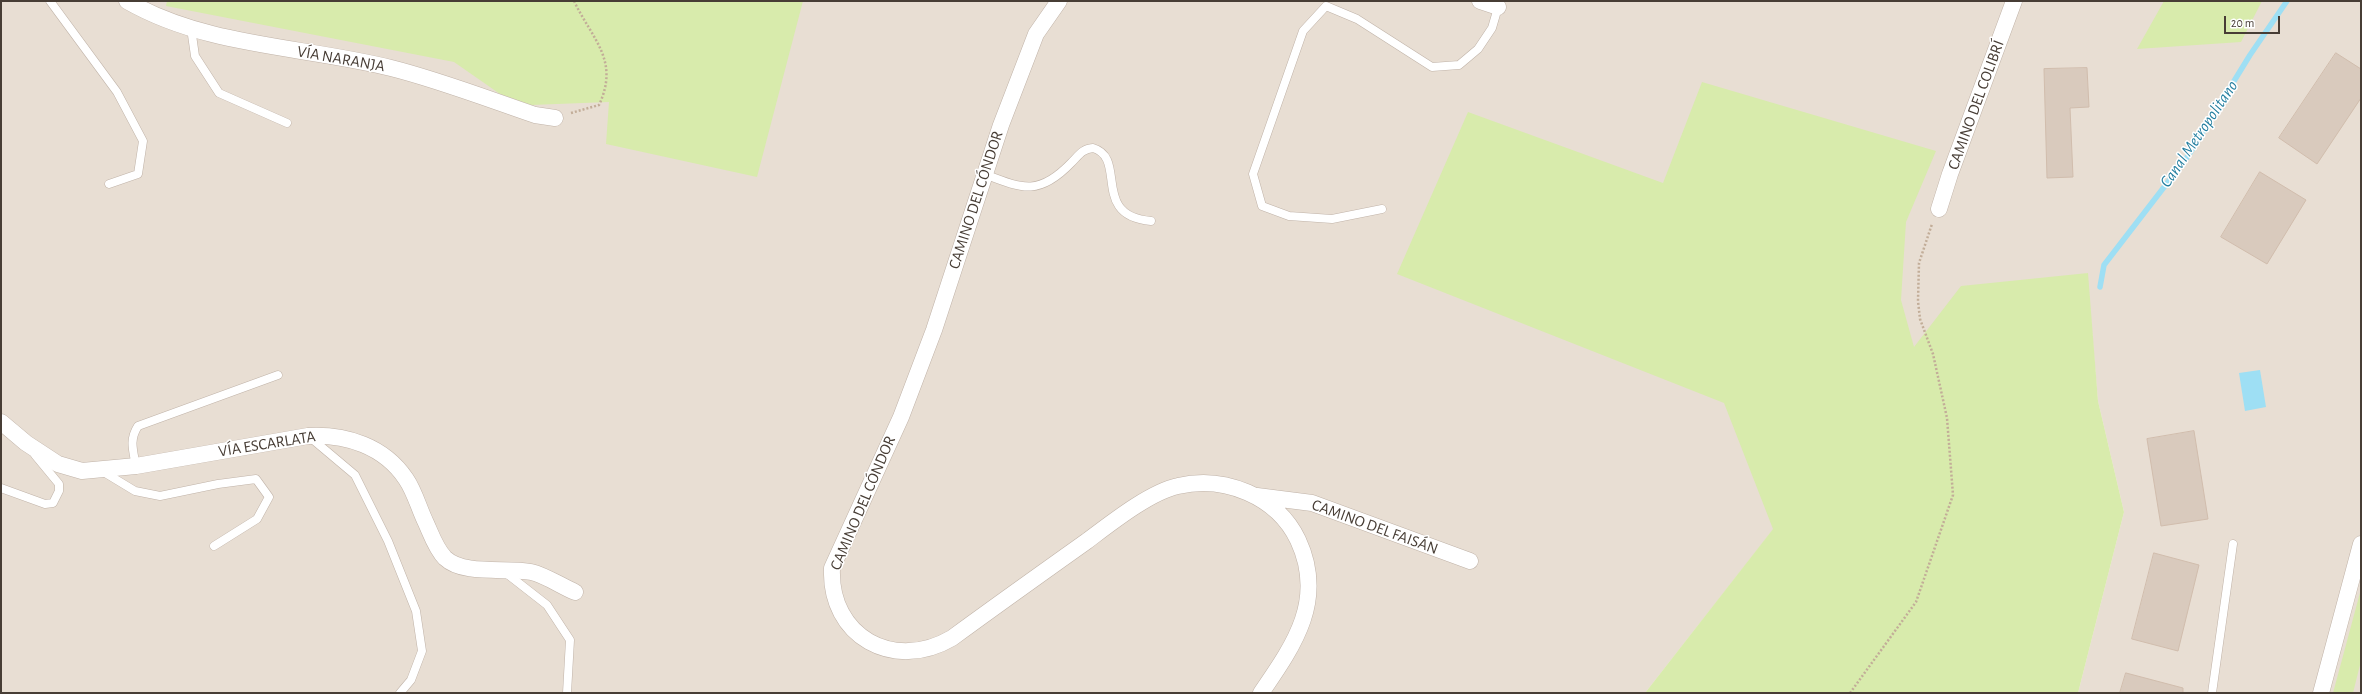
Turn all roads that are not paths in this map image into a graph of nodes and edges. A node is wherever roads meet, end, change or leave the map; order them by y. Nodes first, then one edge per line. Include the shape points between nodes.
1 (50, 1) edge
2 (127, 1) edge
3 (1059, 1) edge
4 (1480, 1) edge
5 (2014, 1) edge
6 (1499, 4) edge
7 (191, 28) junction
8 (555, 118) road end
9 (287, 122) dead end
10 (984, 174) junction
11 (109, 184) dead end
12 (1382, 209) dead end
13 (1939, 209) road end
14 (1151, 221) dead end
15 (278, 375) dead end
16 (1, 422) edge
17 (308, 436) junction
18 (26, 444) junction
19 (136, 466) junction
20 (100, 470) junction
21 (1, 488) edge
22 (1255, 496) junction
23 (2233, 544) dead end
24 (2361, 544) edge
25 (214, 546) dead end
26 (1470, 561) dead end
27 (502, 570) junction
28 (575, 592) dead end
29 (400, 693) edge
30 (567, 693) edge
31 (1261, 693) edge
32 (2212, 693) edge
33 (2321, 693) edge

1 - 11 lane via 117,92 143,141 138,174
2 - 7 street, VÍA NARANJA
3 - 10 street, CAMINO DEL CÓNDOR via 1036,34
4 - 6 street
5 - 13 street, CAMINO DEL COLIBRÍ
6 - 12 lane via 1492,28 1478,49 1459,65 1432,67 1357,18 1326,6 1303,31 1253,174 1262,206 1289,216 1332,219
7 - 8 street, VÍA NARANJA via 243,41 391,68 535,115
7 - 9 lane via 195,56 219,93
10 - 14 lane via 1019,187 1042,184 1060,174 1081,152 1093,148 1104,152 1109,160 1112,190 1119,206 1132,217
10 - 22 street, CAMINO DEL CÓNDOR via 934,330 901,417 832,568 833,593 842,616 850,626 872,643 885,649 913,652 927,650 952,638 1112,523 1161,492 1177,486 1209,482 1230,486
15 - 19 lane via 138,426 131,443
16 - 18 street, VÍA ESCARLATA
17 - 19 street, VÍA ESCARLATA
17 - 27 street, VÍA ESCARLATA via 335,436 375,450 407,480 445,558 472,568
17 - 29 lane via 355,475 388,541 416,611 422,651 411,680
18 - 20 street, VÍA ESCARLATA via 69,469
18 - 21 lane via 59,484 57,498 53,503 45,504
19 - 20 street, VÍA ESCARLATA
20 - 25 lane via 135,490 160,496 256,479 269,497 257,519
22 - 26 street, CAMINO DEL FAISÁN via 1312,503
22 - 31 street, CAMINO DEL CÓNDOR via 1278,513 1297,538 1304,554 1309,588 1299,632
23 - 32 lane
24 - 33 street
27 - 28 street, VÍA ESCARLATA via 532,572
27 - 30 lane via 547,605 570,640

